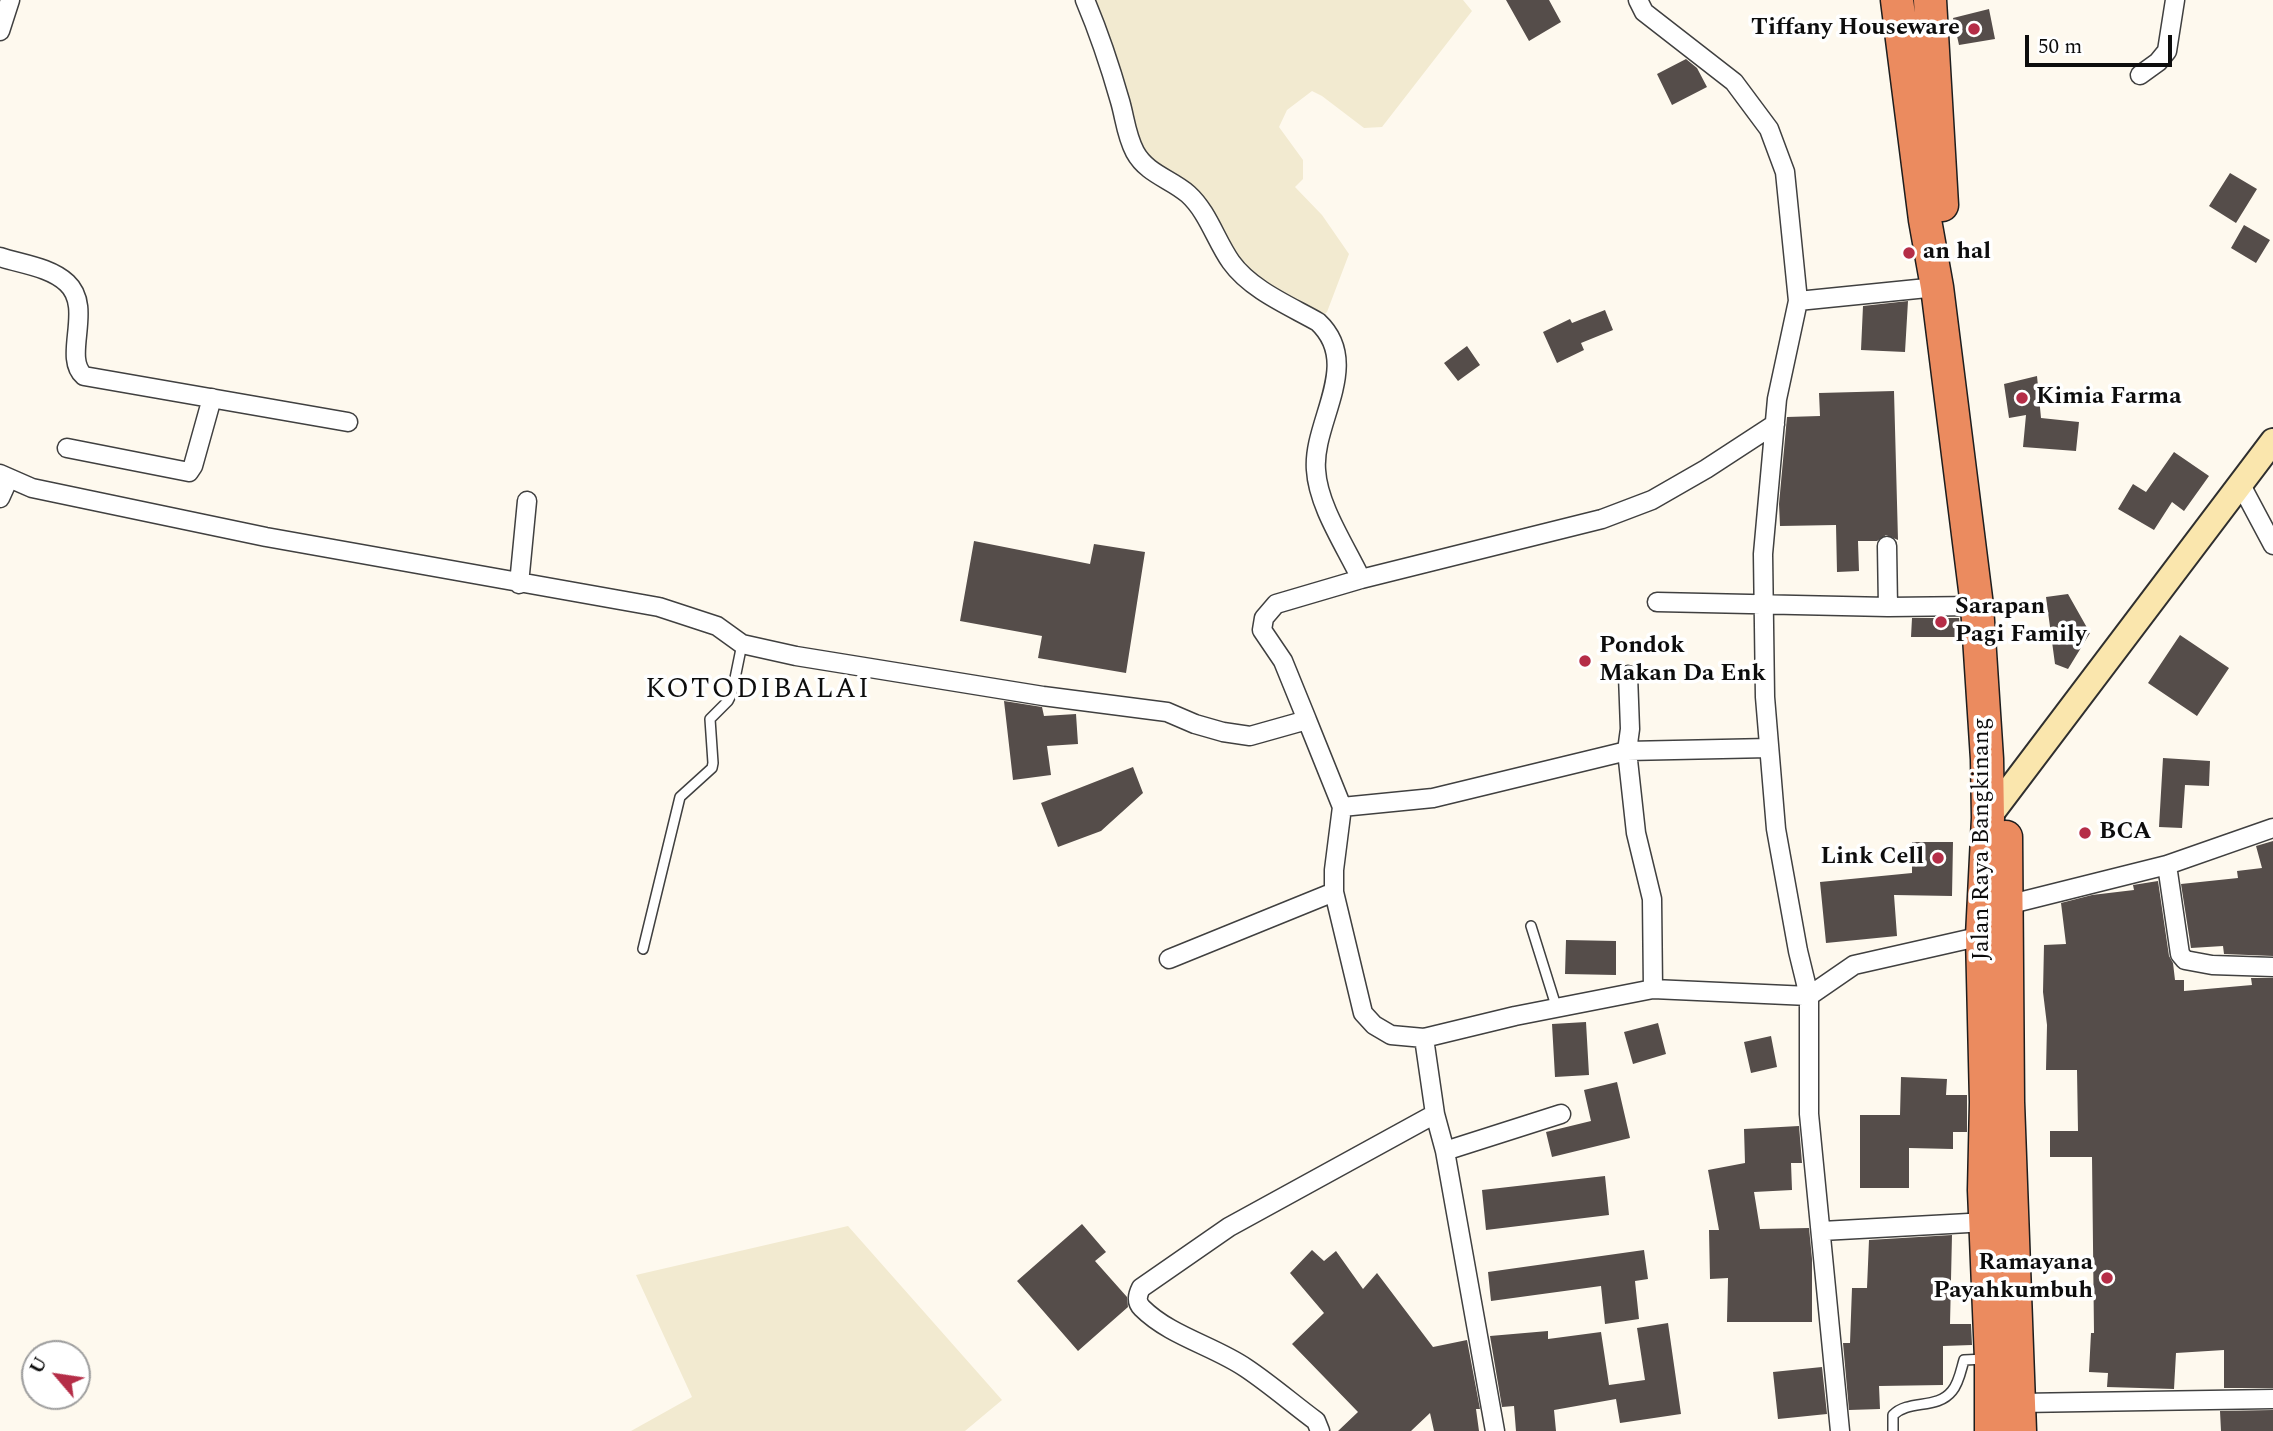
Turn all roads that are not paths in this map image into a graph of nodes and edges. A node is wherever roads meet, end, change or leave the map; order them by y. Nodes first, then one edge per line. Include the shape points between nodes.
1 (10, 0) edge
2 (1085, 0) edge
3 (1638, 0) edge
4 (1898, 0) edge
5 (2175, 0) edge
6 (1936, 1) edge
7 (0, 31) edge
8 (2140, 75) dead end
9 (1934, 218) junction
10 (0, 257) edge
11 (1937, 287) junction
12 (1798, 302) junction
13 (212, 398) junction
14 (348, 422) dead end
15 (1775, 424) junction
16 (2273, 440) edge
17 (67, 448) dead end
18 (5, 476) edge
19 (2241, 485) junction
20 (0, 498) edge
21 (527, 501) dead end
22 (2273, 545) edge
23 (1887, 546) dead end
24 (1361, 579) junction
25 (519, 584) junction
26 (1657, 602) dead end
27 (1763, 605) junction
28 (1888, 607) junction
29 (1977, 607) junction
30 (742, 644) junction
31 (1628, 675) dead end
32 (1307, 720) junction
33 (1769, 748) junction
34 (1627, 751) junction
35 (1342, 807) junction
36 (1997, 807) junction
37 (2273, 828) edge
38 (2167, 865) junction
39 (1334, 892) junction
40 (2007, 905) junction
41 (1531, 926) dead end
42 (1982, 936) junction
43 (643, 949) dead end
44 (1169, 959) dead end
45 (2273, 967) edge
46 (1653, 989) junction
47 (1809, 996) junction
48 (1557, 1009) junction
49 (1424, 1038) junction
50 (1997, 1102) junction
51 (1436, 1114) junction
52 (1561, 1114) dead end
53 (1445, 1151) junction
54 (1987, 1222) junction
55 (1822, 1231) junction
56 (1992, 1359) junction
57 (2273, 1399) edge
58 (2020, 1417) edge
59 (1320, 1431) edge
60 (1494, 1431) edge
61 (1840, 1431) edge
62 (1894, 1431) edge
63 (1990, 1431) edge

1 - 7 street
2 - 24 street via 1101,37 1136,154 1154,173 1188,195 1244,276 1328,331 1336,375 1318,446 1318,491
3 - 12 street via 1644,12 1734,82 1769,129 1785,172
4 - 9 highway, Jalan Raya Bangkinang
5 - 8 street via 2167,51
6 - 9 highway, Jalan Raya Bangkinang
9 - 11 highway, Jalan Raya Bangkinang
9 - 36 highway, Jalan Raya Bangkinang via 1958,310
10 - 13 street via 50,272 73,291 79,306 76,366 84,376
11 - 12 street
11 - 29 highway, Jalan Raya Bangkinang
12 - 15 street
13 - 14 street
13 - 17 street via 189,472
15 - 24 street via 1640,505 1602,519
15 - 27 street
16 - 19 street
18 - 20 street
18 - 25 street via 68,496
19 - 22 street
19 - 36 street
21 - 25 street
23 - 28 street
24 - 32 street via 1276,604 1264,618 1262,630 1283,661
25 - 30 street via 659,607 716,626
26 - 27 street
27 - 28 street
27 - 33 street
28 - 29 street
29 - 36 highway, Jalan Raya Bangkinang via 1987,759
30 - 32 street via 1043,696 1167,712 1195,724 1250,736
30 - 43 lane via 732,692 710,719 712,768 680,797
31 - 34 street
32 - 35 street
33 - 34 street
33 - 47 street via 1776,829
34 - 35 street via 1433,798
34 - 46 street via 1636,833 1652,900
35 - 39 street
36 - 40 highway, Jalan Raya Bangkinang
36 - 42 highway, Jalan Raya Bangkinang
37 - 38 street
38 - 40 street
38 - 45 street via 2180,954 2185,960
39 - 44 street
39 - 49 street via 1363,1013 1391,1035
40 - 50 highway, Jalan Raya Bangkinang
41 - 48 lane
42 - 47 street via 1854,965
42 - 50 highway, Jalan Raya Bangkinang
46 - 47 street
46 - 48 street
47 - 55 street via 1809,1114
48 - 49 street
49 - 51 street
50 - 54 highway, Jalan Raya Bangkinang via 1984,1190
50 - 58 highway, Jalan Raya Bangkinang
51 - 53 street
51 - 59 street via 1229,1227 1138,1294 1144,1310 1245,1368 1316,1422
52 - 53 street
53 - 60 street
54 - 55 street
54 - 56 highway, Jalan Raya Bangkinang
55 - 61 street
56 - 62 lane via 1964,1360 1954,1389 1942,1401 1900,1408 1893,1415
56 - 63 highway, Jalan Raya Bangkinang
57 - 58 street

